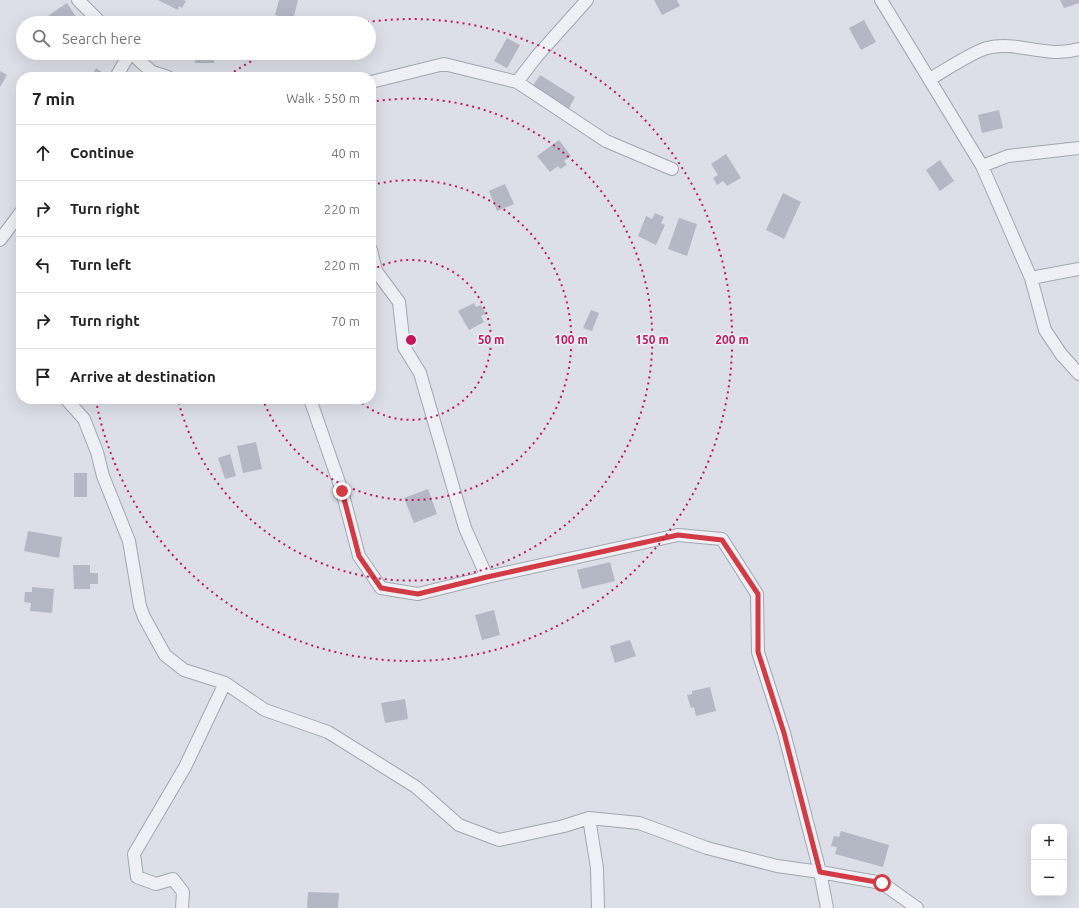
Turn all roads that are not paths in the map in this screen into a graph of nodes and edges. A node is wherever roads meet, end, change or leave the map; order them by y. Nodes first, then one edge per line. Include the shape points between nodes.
1 (78, 0) edge
2 (587, 0) edge
3 (881, 0) edge
4 (94, 16) edge
5 (1079, 49) edge
6 (126, 60) edge
7 (138, 60) edge
8 (119, 72) edge
9 (152, 72) edge
10 (930, 79) junction
11 (376, 81) edge
12 (517, 82) junction
13 (1079, 148) edge
14 (982, 166) junction
15 (672, 169) dead end
16 (16, 219) edge
17 (0, 240) edge
18 (1079, 269) edge
19 (376, 271) edge
20 (1031, 278) junction
21 (1079, 374) edge
22 (70, 404) edge
23 (312, 404) edge
24 (487, 577) junction
25 (225, 683) junction
26 (589, 818) junction
27 (820, 872) junction
28 (182, 908) edge
29 (598, 908) edge
30 (827, 908) edge
31 (917, 908) edge

1 - 4 street
2 - 12 street
3 - 10 street
5 - 10 street via 1055,53 1008,46 987,48
6 - 8 street
7 - 9 street
10 - 14 street
11 - 12 street via 444,64
12 - 15 street via 606,141
13 - 14 street via 1008,156
14 - 20 street
16 - 17 street
18 - 20 street
19 - 24 street via 399,302 404,347 420,373 465,528
20 - 21 street via 1044,330 1060,354
22 - 25 street via 84,419 97,452 103,476 129,541 140,606 165,655 184,670
23 - 24 street via 342,491 359,556 381,588 418,594
24 - 27 street via 678,535 722,540 758,594 758,652 784,733
25 - 26 street via 264,710 328,732 416,787 459,825 499,840
25 - 28 street via 185,767 134,854 137,877 156,884 172,880 183,892
26 - 27 street via 639,823 706,848 777,866
26 - 29 street via 597,868
27 - 30 street
27 - 31 street via 882,883

